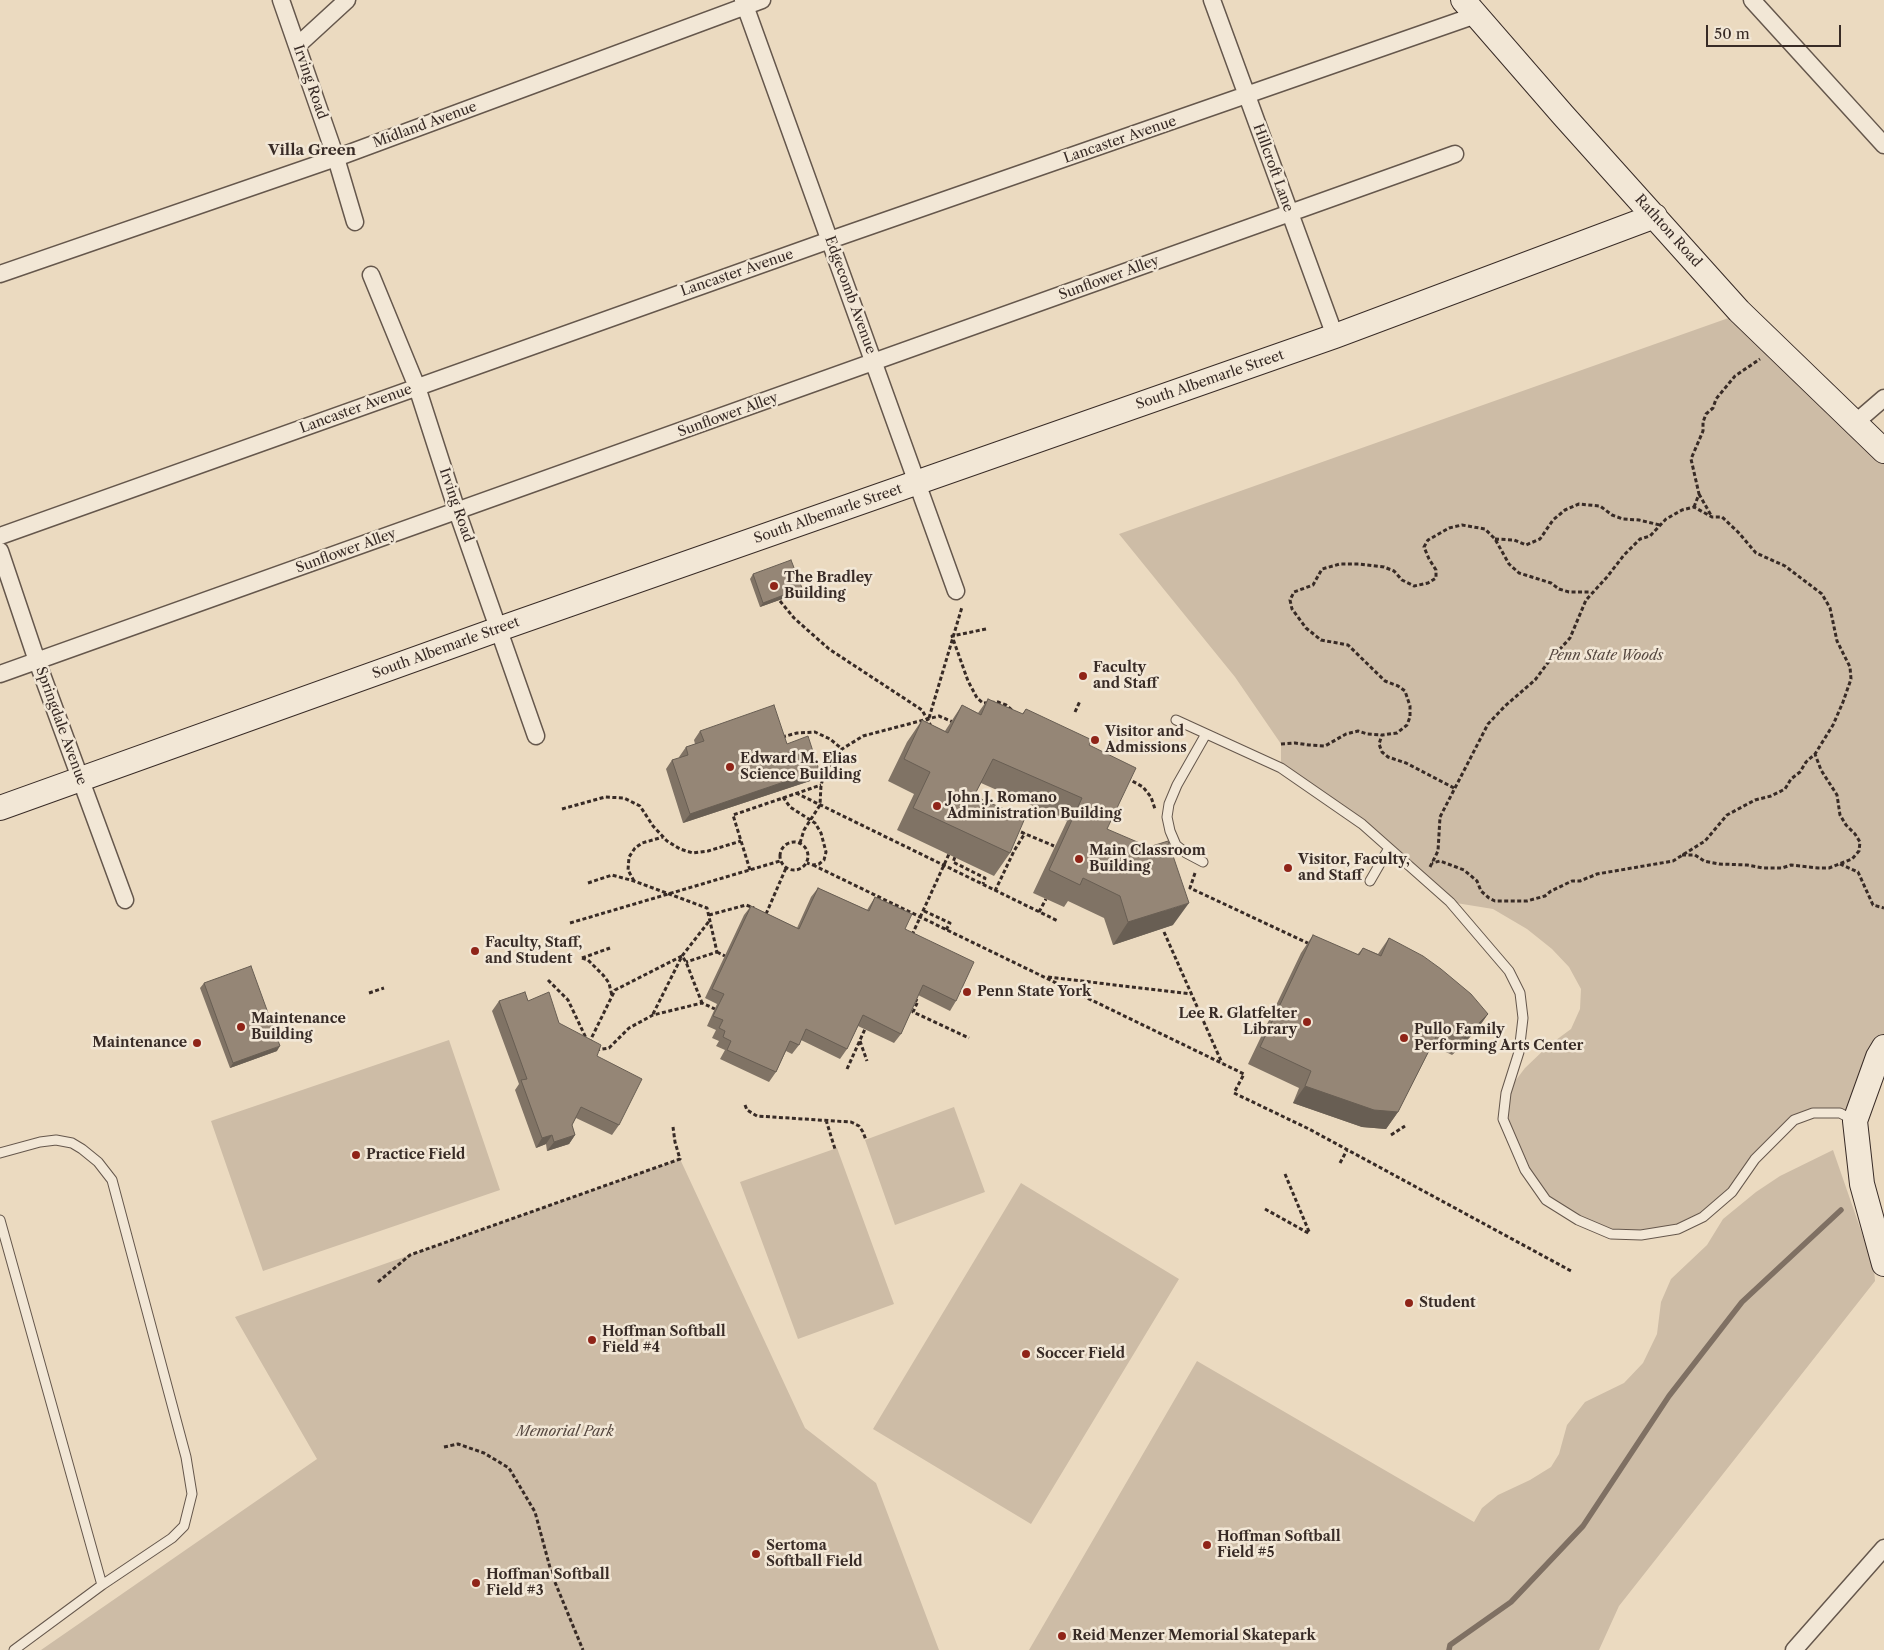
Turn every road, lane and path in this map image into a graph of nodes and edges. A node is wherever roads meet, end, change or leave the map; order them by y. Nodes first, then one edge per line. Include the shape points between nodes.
1 (281, 0) edge
2 (347, 0) edge
3 (762, 0) edge
4 (1212, 0) edge
5 (1752, 0) edge
6 (744, 3) edge
7 (1469, 7) edge
8 (298, 45) junction
9 (1247, 96) junction
10 (1884, 145) edge
11 (1455, 154) dead end
12 (336, 158) junction
13 (1290, 213) junction
14 (1654, 216) junction
15 (355, 222) dead end
16 (830, 240) junction
17 (0, 274) edge
18 (371, 275) dead end
19 (1335, 336) junction
20 (1777, 348) junction
21 (874, 362) junction
22 (417, 387) junction
23 (1884, 398) edge
24 (1855, 423) junction
25 (1884, 451) edge
26 (917, 482) junction
27 (1699, 494) junction
28 (1694, 507) junction
29 (457, 511) junction
30 (1712, 517) junction
31 (1660, 525) junction
32 (0, 536) edge
33 (1495, 539) junction
34 (0, 551) edge
35 (1592, 592) junction
36 (959, 598) joint
37 (780, 600) edge
38 (499, 629) junction
39 (986, 630) dead end
40 (952, 636) junction
41 (38, 661) junction
42 (0, 674) edge
43 (1080, 701) dead end
44 (983, 703) junction
45 (984, 710) edge
46 (1075, 712) dead end
47 (1015, 716) edge
48 (928, 719) junction
49 (1176, 720) dead end
50 (954, 723) edge
51 (938, 730) edge
52 (1206, 734) junction
53 (1382, 735) junction
54 (536, 736) dead end
55 (781, 737) junction
56 (776, 738) edge
57 (786, 743) edge
58 (1281, 744) dead end
59 (842, 749) junction
60 (1815, 754) junction
61 (1118, 774) edge
62 (81, 779) junction
63 (821, 785) junction
64 (1454, 788) junction
65 (796, 793) junction
66 (783, 797) junction
67 (820, 805) junction
68 (0, 808) edge
69 (562, 808) dead end
70 (1155, 811) dead end
71 (810, 820) junction
72 (1015, 829) edge
73 (1022, 832) junction
74 (663, 837) junction
75 (741, 841) junction
76 (800, 843) junction
77 (1054, 846) dead end
78 (1389, 848) junction
79 (949, 854) dead end
80 (1681, 855) junction
81 (955, 857) dead end
82 (780, 860) junction
83 (1203, 862) dead end
84 (807, 864) junction
85 (1840, 864) junction
86 (813, 865) junction
87 (944, 865) junction
88 (786, 868) junction
89 (1188, 869) dead end
90 (750, 870) junction
91 (634, 881) junction
92 (1370, 881) dead end
93 (588, 884) dead end
94 (983, 884) junction
95 (995, 891) junction
96 (667, 893) junction
97 (1046, 898) dead end
98 (125, 900) dead end
99 (1884, 908) edge
100 (924, 911) junction
101 (1039, 912) junction
102 (708, 914) junction
103 (766, 914) junction
104 (921, 917) junction
105 (774, 918) edge
106 (710, 920) junction
107 (1058, 921) dead end
108 (570, 923) dead end
109 (946, 930) junction
110 (1164, 932) edge
111 (909, 943) edge
112 (610, 948) dead end
113 (1320, 948) edge
114 (717, 952) junction
115 (682, 956) junction
116 (725, 956) edge
117 (686, 962) junction
118 (1044, 977) junction
119 (548, 980) dead end
120 (384, 988) dead end
121 (369, 993) dead end
122 (1191, 994) junction
123 (612, 996) junction
124 (914, 999) edge
125 (702, 1003) junction
126 (715, 1009) edge
127 (653, 1015) junction
128 (865, 1029) dead end
129 (586, 1038) edge
130 (969, 1038) dead end
131 (860, 1040) junction
132 (1884, 1047) edge
133 (867, 1061) dead end
134 (1222, 1063) junction
135 (847, 1069) dead end
136 (745, 1105) dead end
137 (826, 1120) junction
138 (1855, 1121) junction
139 (1405, 1126) dead end
140 (673, 1127) dead end
141 (1391, 1135) dead end
142 (866, 1140) dead end
143 (836, 1149) dead end
144 (1347, 1150) junction
145 (0, 1153) edge
146 (1340, 1163) dead end
147 (1285, 1174) dead end
148 (1266, 1209) dead end
149 (0, 1220) edge
150 (1884, 1264) edge
151 (1573, 1272) dead end
152 (378, 1282) dead end
153 (444, 1447) dead end
154 (1884, 1548) edge
155 (102, 1585) junction
156 (14, 1650) edge
157 (583, 1650) edge
158 (1794, 1650) edge

1 - 8 street, Irving Road
2 - 8 street
3 - 6 street, Midland Avenue
4 - 9 street, Hillcroft Lane
5 - 10 street
6 - 12 street, Midland Avenue
6 - 16 street, Edgecomb Avenue
7 - 9 street, Lancaster Avenue
7 - 14 street, Rathton Road
8 - 12 street, Irving Road
9 - 13 street, Hillcroft Lane
9 - 16 street, Lancaster Avenue
11 - 13 street, Sunflower Alley
12 - 15 street, Irving Road
12 - 17 street, Midland Avenue
13 - 19 street, Hillcroft Lane
13 - 21 street, Sunflower Alley
14 - 19 street, South Albemarle Street
14 - 20 street, Rathton Road via 1739,311
16 - 21 street, Edgecomb Avenue
16 - 22 street, Lancaster Avenue
18 - 22 street, Irving Road
19 - 26 street, South Albemarle Street
20 - 24 street, Rathton Road
20 - 27 path via 1735,376 1706,414 1690,459
21 - 26 street, Edgecomb Avenue
21 - 29 street, Sunflower Alley
22 - 29 street, Irving Road
22 - 32 street, Lancaster Avenue
23 - 24 street
24 - 25 street, Rathton Road
26 - 36 street, Edgecomb Avenue
26 - 38 street, South Albemarle Street
27 - 28 path
27 - 30 path
28 - 30 path
28 - 31 path via 1682,510
29 - 38 street, Irving Road
29 - 41 street, Sunflower Alley
30 - 60 path via 1722,518 1756,553 1799,576 1822,594 1830,608 1837,641 1850,667 1850,679 1833,726
31 - 33 path via 1623,519 1600,506 1580,504 1565,510 1540,538 1526,545 1514,540
31 - 35 path via 1624,555
33 - 35 path via 1509,564 1519,574 1569,592
33 - 53 path via 1485,530 1462,525 1438,532 1424,547 1436,570 1436,578 1428,583 1414,586 1384,567 1340,564 1322,568 1313,585 1294,592 1290,600 1292,609 1306,628 1321,640 1348,646 1385,681 1405,691 1410,706 1407,725 1397,733
34 - 41 street, Springdale Avenue
35 - 64 path via 1570,638 1534,680 1488,724
36 - 40 path
37 - 48 path via 794,618 829,649 922,710
38 - 54 street, Irving Road
38 - 62 street, South Albemarle Street
39 - 40 path
40 - 44 path via 972,691
40 - 48 path
41 - 42 street, Sunflower Alley
41 - 62 street, Springdale Avenue
43 - 46 path
44 - 45 path
44 - 47 path via 1002,703
48 - 50 path via 939,716
48 - 51 path
48 - 59 path via 863,736
49 - 52 lane
52 - 78 lane via 1281,768 1362,824
52 - 83 lane via 1177,785 1167,817 1176,845
53 - 58 path via 1358,731 1325,746
53 - 64 path via 1379,744 1388,758
55 - 56 path
55 - 57 path
55 - 59 path via 797,732 815,732
59 - 63 path via 826,770
60 - 80 path via 1785,789 1739,808 1705,841
60 - 85 path via 1820,770 1837,795 1840,815 1860,842 1859,851
61 - 70 path via 1143,786
62 - 68 street, South Albemarle Street
62 - 98 street, Springdale Avenue
63 - 65 path
63 - 67 path
64 - 80 path via 1440,817 1438,852 1432,863 1440,861 1464,870 1477,881 1481,891 1495,900 1527,902 1572,882 1673,862
65 - 66 path
65 - 67 path
66 - 71 path via 790,807
66 - 75 path via 733,815
67 - 71 path
67 - 87 path
69 - 74 path via 606,797 624,798 640,806
71 - 76 path
71 - 86 path via 822,833 826,852 824,860
72 - 73 path
73 - 77 path
73 - 95 path
74 - 75 path via 680,849 693,853
74 - 91 path via 642,843 629,857 628,870
75 - 90 path
76 - 82 path via 786,844 780,851
76 - 84 path via 807,850
78 - 92 lane
78 - 138 lane via 1450,902 1509,971 1520,993 1523,1018 1503,1119 1525,1170 1546,1200 1578,1220 1611,1234 1640,1235 1678,1228 1703,1217 1732,1192 1755,1160 1794,1120 1813,1112 1840,1113
79 - 87 path
80 - 85 path via 1719,864 1763,868 1791,865 1829,868
81 - 94 path via 953,862 985,878
82 - 88 path
82 - 90 path
84 - 86 path
84 - 88 path via 800,870
85 - 99 path via 1858,872 1873,905
86 - 104 path
87 - 94 path
87 - 100 path
88 - 103 path
89 - 113 path via 1196,873 1190,888
90 - 96 path
91 - 93 path via 612,875
91 - 96 path
94 - 95 path
95 - 101 path
96 - 102 path via 707,908
96 - 108 path
97 - 101 path
100 - 104 path
100 - 109 path via 950,923
101 - 107 path
102 - 103 path via 746,905
102 - 106 path
103 - 105 path
104 - 109 path
104 - 111 path
106 - 114 path
106 - 115 path
109 - 118 path
110 - 122 path
112 - 123 path via 582,958 603,974
114 - 116 path
114 - 117 path
115 - 117 path
115 - 123 path via 616,990
115 - 127 path
117 - 125 path
118 - 122 path
118 - 134 path
119 - 129 path via 568,1000
120 - 121 path
122 - 134 path
123 - 127 path via 587,1050 609,1048 629,1028
124 - 130 path via 918,1001 913,1012
125 - 126 path
125 - 127 path
128 - 131 path
131 - 133 path
131 - 135 path
132 - 138 street
134 - 144 path via 1244,1074 1234,1094
136 - 137 path via 757,1116
137 - 142 path via 851,1122 863,1132
137 - 143 path
138 - 150 street via 1862,1184
139 - 141 path
140 - 152 path via 680,1159 410,1255
144 - 146 path
144 - 151 path
145 - 155 lane via 56,1140 82,1149 112,1180 186,1457 192,1494 184,1526 172,1538
147 - 148 path via 1310,1234
149 - 155 lane
153 - 157 path via 458,1444 484,1453 510,1468 535,1512 552,1575
154 - 158 street
155 - 156 lane

